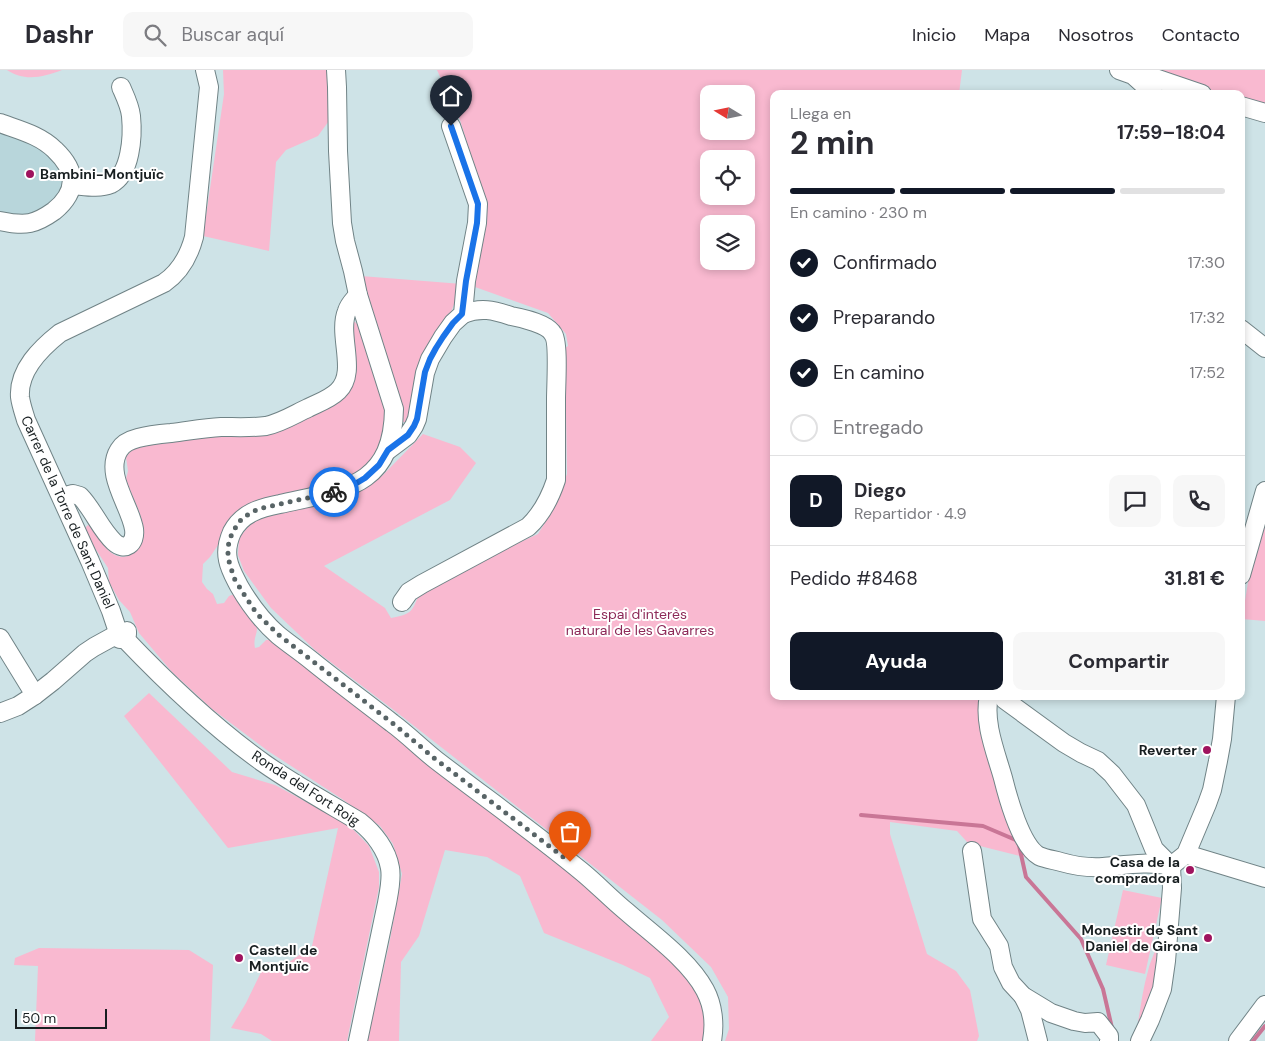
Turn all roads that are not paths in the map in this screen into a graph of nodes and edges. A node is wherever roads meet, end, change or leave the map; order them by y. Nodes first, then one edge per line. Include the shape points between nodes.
1 (205, 70) edge
2 (336, 70) edge
3 (1119, 70) edge
4 (1137, 70) edge
5 (121, 87) dead end
6 (1150, 90) edge
7 (1190, 90) edge
8 (1245, 107) edge
9 (1265, 113) edge
10 (0, 123) edge
11 (451, 126) dead end
12 (72, 185) junction
13 (0, 221) edge
14 (358, 296) junction
15 (462, 314) junction
16 (1245, 332) edge
17 (1265, 348) edge
18 (388, 450) junction
19 (1265, 491) edge
20 (62, 498) junction
21 (1245, 561) edge
22 (402, 602) dead end
23 (118, 634) junction
24 (0, 638) edge
25 (35, 695) junction
26 (988, 700) edge
27 (1005, 700) edge
28 (1226, 700) edge
29 (0, 714) edge
30 (972, 851) dead end
31 (1186, 854) junction
32 (1171, 866) junction
33 (1265, 878) edge
34 (1023, 996) junction
35 (1265, 1006) edge
36 (358, 1041) edge
37 (712, 1041) edge
38 (1038, 1041) edge
39 (1109, 1041) edge
40 (1140, 1041) edge
41 (1238, 1041) edge

1 - 20 street, Carrer de la Torre de Sant Daniel via 209,87 194,237 184,262 164,283 60,333 37,354 24,376 20,396 22,406
2 - 14 street via 342,223
3 - 6 street via 1133,75
4 - 7 street
5 - 12 street via 129,107 132,130 126,168 122,176 109,185
8 - 9 street
10 - 12 street via 35,136 54,150 68,168
11 - 15 street via 478,204
12 - 13 street via 63,202 48,216 24,224
14 - 18 street via 394,409
14 - 20 street via 348,307 345,318 345,381 327,399 266,426 150,436 130,440 120,448 115,474 134,530 131,544 123,547 114,542 80,496 74,494
15 - 18 street via 436,348 427,366 414,426 408,435
15 - 22 street via 473,310 500,312 541,325 553,334 556,480 544,508 528,527 422,584 409,592
16 - 17 street
18 - 37 street via 379,465 350,487 258,509 244,517 234,530 228,547 234,578 257,614 279,635 581,871 675,954 694,974 711,1003
19 - 21 street
20 - 23 street, Carrer de la Torre de Sant Daniel via 108,602
23 - 25 street via 85,653
23 - 36 street, Ronda del Fort Roig via 215,726 265,764 360,822 386,853 390,885
24 - 25 street
25 - 29 street
26 - 32 street via 990,733 1005,788 1022,835 1032,850 1039,856 1084,867 1157,863
27 - 32 street via 1064,743 1098,761 1112,774 1136,804 1154,849
28 - 31 street via 1213,783
30 - 34 street via 982,919 999,946 1003,967 1011,983
31 - 32 street
31 - 33 street
32 - 40 street via 1172,888 1162,989
34 - 38 street
34 - 39 street via 1051,1013 1085,1023 1098,1022 1109,1036
35 - 41 street

